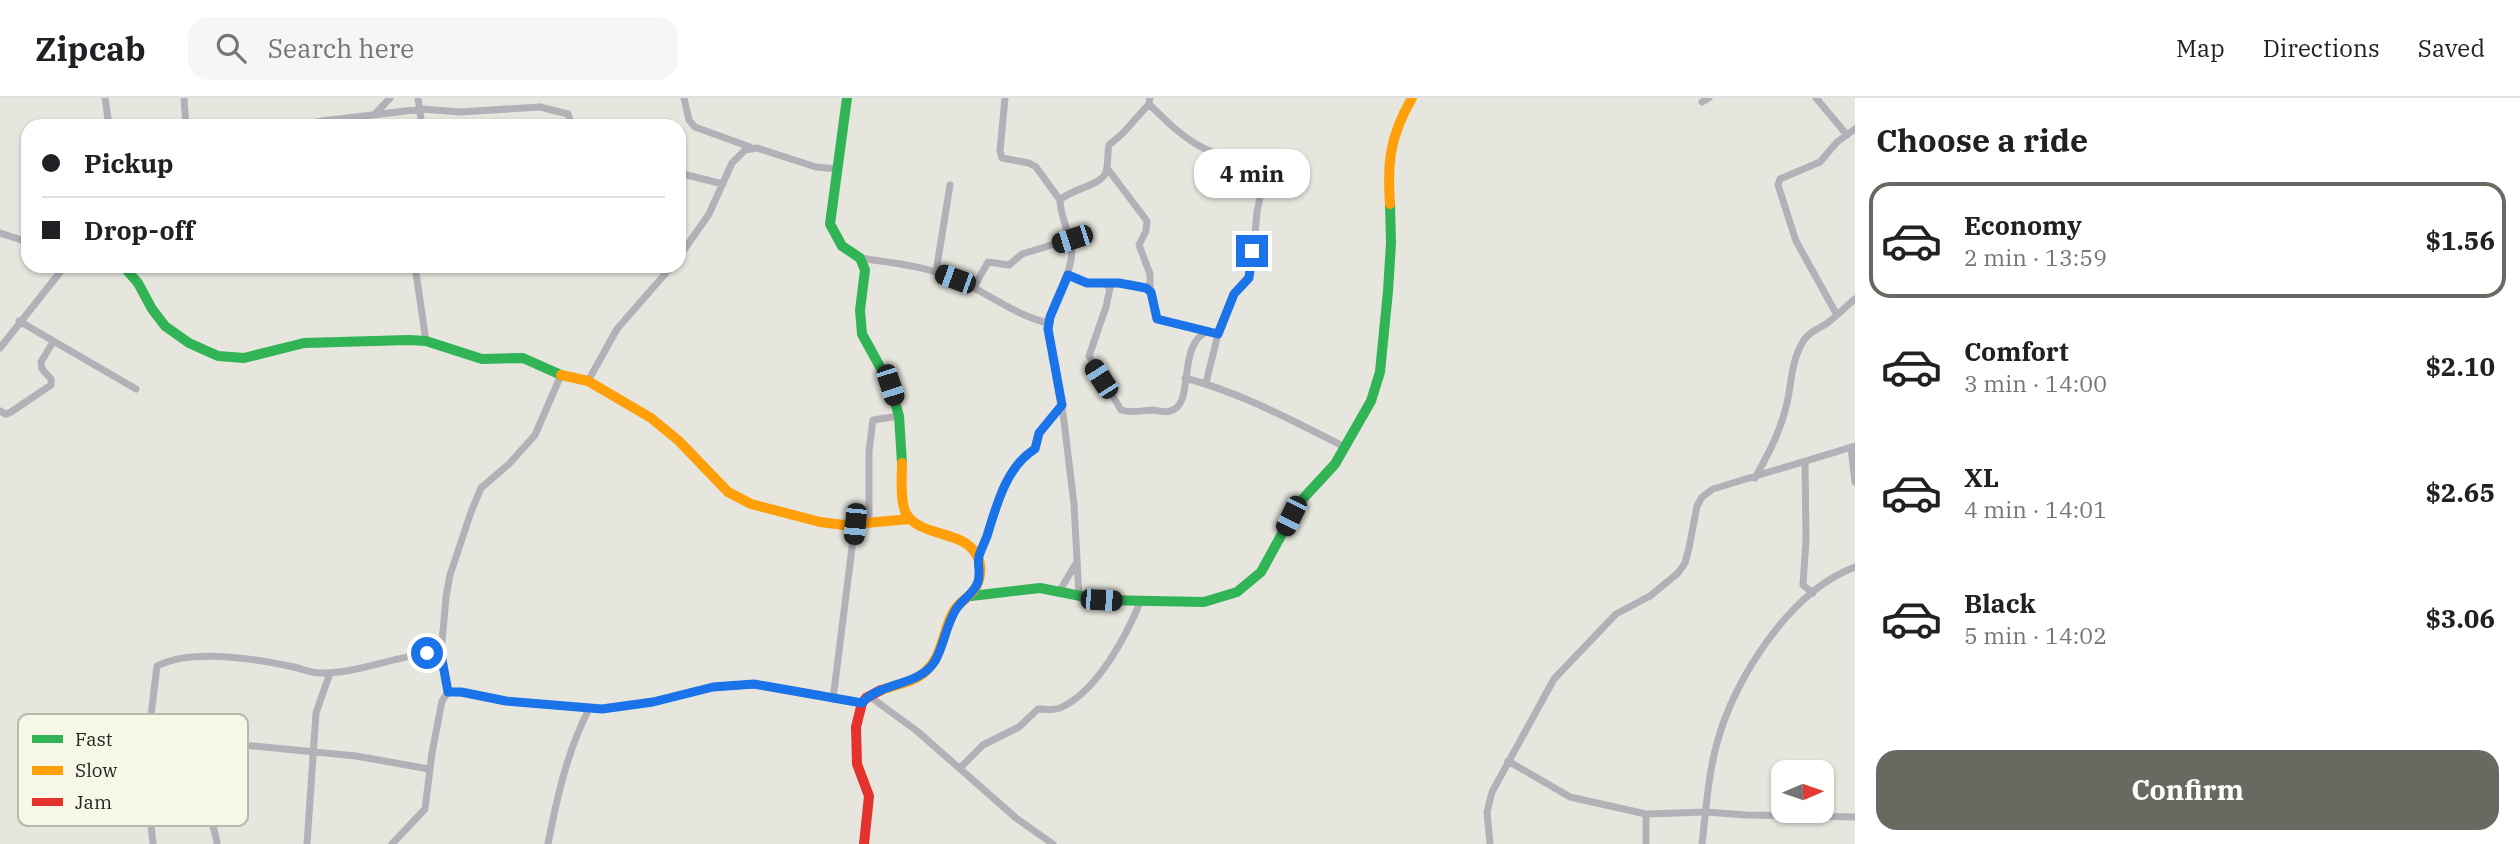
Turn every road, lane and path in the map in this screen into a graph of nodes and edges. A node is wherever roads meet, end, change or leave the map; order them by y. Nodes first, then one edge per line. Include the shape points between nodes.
1 (105, 98) edge
2 (184, 98) edge
3 (390, 98) edge
4 (418, 98) edge
5 (684, 98) edge
6 (847, 98) edge
7 (1005, 98) edge
8 (1412, 98) edge
9 (1816, 98) edge
10 (1149, 101) edge
11 (422, 109) junction
12 (374, 115) junction
13 (108, 119) edge
14 (186, 119) edge
15 (339, 119) edge
16 (422, 119) edge
17 (570, 119) edge
18 (1855, 129) edge
19 (1847, 135) junction
20 (751, 148) junction
21 (1107, 168) junction
22 (838, 169) junction
23 (686, 175) edge
24 (723, 184) junction
25 (950, 185) dead end
26 (1060, 200) junction
27 (0, 233) edge
28 (1072, 239) junction
29 (21, 240) edge
30 (686, 247) edge
31 (860, 258) junction
32 (936, 272) junction
33 (59, 273) edge
34 (129, 273) edge
35 (416, 273) edge
36 (666, 273) edge
37 (1068, 275) junction
38 (1103, 283) junction
39 (974, 287) junction
40 (1150, 291) junction
41 (1855, 299) edge
42 (1837, 315) junction
43 (19, 321) junction
44 (1048, 323) junction
45 (1206, 332) junction
46 (1218, 334) junction
47 (426, 341) junction
48 (53, 342) junction
49 (0, 348) edge
50 (561, 374) junction
51 (1185, 378) junction
52 (588, 381) junction
53 (1206, 383) junction
54 (136, 388) dead end
55 (1062, 405) junction
56 (0, 411) edge
57 (899, 416) junction
58 (1345, 447) junction
59 (1853, 447) edge
60 (1805, 463) junction
61 (1755, 478) junction
62 (1855, 482) edge
63 (910, 519) junction
64 (869, 522) junction
65 (855, 524) junction
66 (979, 558) junction
67 (1076, 564) junction
68 (1855, 567) edge
69 (1059, 592) junction
70 (1813, 593) junction
71 (971, 596) junction
72 (1079, 598) junction
73 (1142, 600) junction
74 (441, 654) junction
75 (330, 673) junction
76 (448, 692) junction
77 (833, 699) junction
78 (865, 699) junction
79 (589, 709) junction
80 (151, 714) edge
81 (248, 745) edge
82 (313, 752) junction
83 (1508, 761) junction
84 (960, 768) junction
85 (429, 769) junction
86 (1706, 812) junction
87 (1646, 814) junction
88 (1855, 817) edge
89 (151, 826) edge
90 (213, 826) edge
91 (153, 844) edge
92 (217, 844) edge
93 (307, 844) edge
94 (392, 844) edge
95 (548, 844) edge
96 (864, 844) edge
97 (1053, 844) edge
98 (1490, 844) edge
99 (1646, 844) edge
100 (1702, 844) edge

1 - 13 street
2 - 14 street
3 - 12 street
4 - 11 street
5 - 20 street via 695,127
6 - 22 street
7 - 26 street via 1002,158 1036,167
8 - 58 street via 1392,135 1387,160 1391,242 1380,372 1371,401
9 - 19 street
10 - 21 street via 1109,145
10 - 46 street via 1189,139 1238,162 1263,183 1251,274 1234,294
11 - 12 street
11 - 16 street
11 - 17 street via 548,108 568,114
12 - 15 street
18 - 19 street
19 - 42 street via 1820,162 1780,179 1778,185 1796,241
20 - 22 street
20 - 24 street via 739,155
21 - 26 street via 1099,180
21 - 40 street via 1147,221 1139,245 1150,274
22 - 31 street via 830,224 842,246
23 - 24 street
24 - 30 street
25 - 32 street
26 - 28 street
27 - 29 street
28 - 37 street
28 - 39 street via 1022,254 1009,265 988,262
31 - 32 street
31 - 57 street via 866,270 862,334 890,385
32 - 39 street
33 - 43 street
34 - 47 street via 165,326 218,356 244,358 317,341
35 - 47 street
36 - 52 street via 617,329
37 - 38 street via 1087,283
37 - 44 street
38 - 40 street via 1130,284
38 - 51 street via 1110,288 1109,299 1089,356 1119,408 1126,412 1176,409 1185,393
39 - 44 street via 1024,316
40 - 45 street via 1157,319
41 - 42 street
42 - 61 street via 1803,342 1791,374 1781,428
43 - 48 street
43 - 49 street
44 - 55 street
45 - 46 street
45 - 51 street via 1194,341
46 - 53 street
47 - 50 street via 482,359 523,358
48 - 54 street
48 - 56 street via 41,362 51,385 11,412
50 - 52 street
50 - 74 street via 535,435 478,493 450,575
51 - 53 street
52 - 65 street via 665,428 738,498 820,522
53 - 58 street via 1260,404
55 - 66 street via 1039,433 1035,449 1015,467 995,506
55 - 67 street
57 - 63 street via 904,509
57 - 64 street via 873,420
58 - 73 street via 1300,503 1272,555 1249,584 1204,602
59 - 60 street
59 - 62 street
60 - 61 street
60 - 70 street via 1803,585
61 - 83 street via 1713,489 1702,497 1685,563 1678,573 1650,596 1616,614 1565,666
63 - 64 street
63 - 66 street via 971,547
64 - 65 street
65 - 77 street
66 - 71 street via 979,579
67 - 69 street
67 - 72 street
68 - 70 street
69 - 71 street via 1031,588
69 - 72 street
70 - 86 street via 1751,663 1716,744
71 - 78 street via 955,611 929,669
72 - 73 street
73 - 84 street via 1114,653 1073,701 1058,709 1038,709 1018,727 983,745
74 - 75 street via 413,655
74 - 76 street
75 - 80 street via 213,657 178,659 157,666
75 - 82 street via 316,713
76 - 79 street
76 - 85 street via 442,701
77 - 78 street
77 - 79 street via 754,684
78 - 84 street via 917,731
78 - 96 street via 855,750 869,797
79 - 95 street via 566,763
81 - 82 street
82 - 85 street
82 - 93 street
83 - 87 street via 1570,797
83 - 98 street via 1487,813
84 - 97 street
85 - 94 street via 424,813
86 - 87 street
86 - 88 street
86 - 100 street
87 - 99 street
89 - 91 street
90 - 92 street

